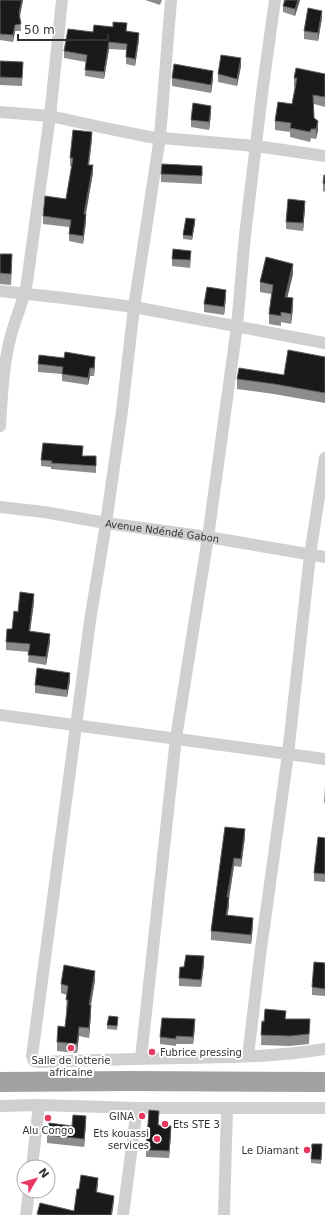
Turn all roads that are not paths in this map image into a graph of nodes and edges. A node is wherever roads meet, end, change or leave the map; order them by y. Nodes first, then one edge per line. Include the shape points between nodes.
1 (62, 0) edge
2 (171, 0) edge
3 (275, 0) edge
4 (0, 112) edge
5 (50, 116) junction
6 (160, 137) junction
7 (256, 146) junction
8 (325, 156) edge
9 (0, 291) edge
10 (25, 294) junction
11 (134, 307) junction
12 (237, 326) junction
13 (325, 343) edge
14 (0, 426) edge
15 (325, 458) edge
16 (0, 508) edge
17 (106, 523) junction
18 (208, 537) junction
19 (310, 555) junction
20 (325, 557) edge
21 (0, 715) edge
22 (77, 725) junction
23 (176, 738) junction
24 (288, 754) junction
25 (325, 759) edge
26 (325, 1049) edge
27 (248, 1056) junction
28 (141, 1058) junction
29 (0, 1082) edge
30 (325, 1082) edge
31 (0, 1106) edge
32 (39, 1106) junction
33 (137, 1108) junction
34 (227, 1108) junction
35 (325, 1108) edge
36 (33, 1159) edge
37 (28, 1199) edge
38 (26, 1215) edge
39 (123, 1215) edge
40 (224, 1215) edge

1 - 5 street
2 - 6 street
3 - 7 street
4 - 5 street
5 - 6 street
5 - 10 street
6 - 7 street
6 - 11 street
7 - 8 street
7 - 12 street
9 - 10 street
10 - 11 street
10 - 14 street via 11,334 4,366
11 - 12 street
11 - 17 street
12 - 13 street
12 - 18 street
15 - 19 street
16 - 17 street, Avenue Ndéndé Gabon via 44,512
17 - 18 street, Avenue Ndéndé Gabon
17 - 22 street
18 - 19 street, Avenue Ndéndé Gabon
18 - 23 street
19 - 20 street, Avenue Ndéndé Gabon
19 - 24 street
21 - 22 street
22 - 23 street
22 - 28 street via 32,1056 34,1061 40,1062
23 - 24 street
23 - 28 street
24 - 25 street
24 - 27 street
26 - 27 street
27 - 28 street
29 - 30 highway
31 - 32 street
32 - 33 street
32 - 36 street
33 - 34 street
33 - 39 street
34 - 35 street
34 - 40 street
37 - 38 street

